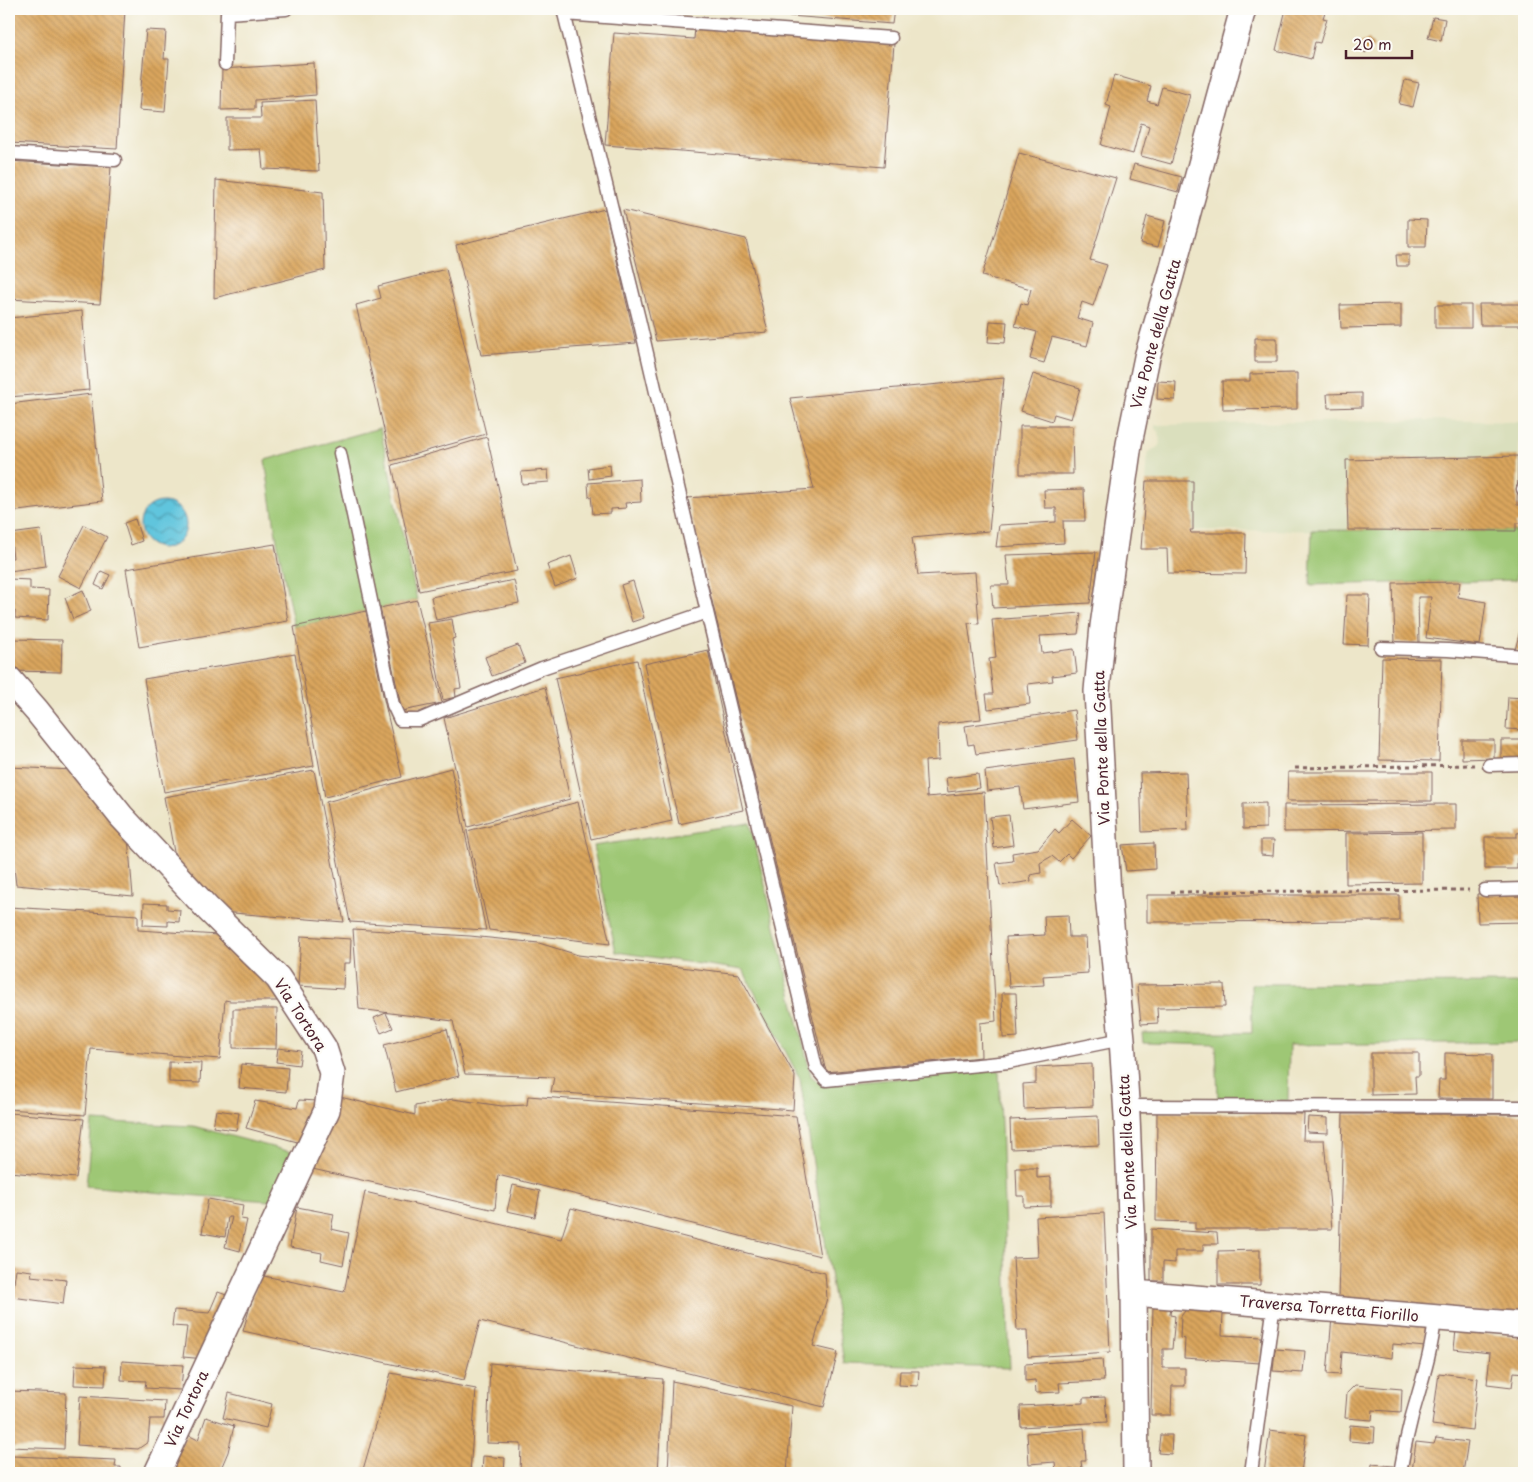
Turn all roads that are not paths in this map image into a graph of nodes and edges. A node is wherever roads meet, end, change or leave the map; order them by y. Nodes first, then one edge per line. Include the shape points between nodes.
1 (286, 9) edge
2 (1243, 9) edge
3 (564, 11) edge
4 (891, 38) dead end
5 (225, 64) dead end
6 (9, 153) edge
7 (115, 160) dead end
8 (340, 453) dead end
9 (707, 612) junction
10 (1381, 648) dead end
11 (1524, 656) edge
12 (9, 679) edge
13 (1489, 764) road end
14 (1524, 764) edge
15 (1524, 889) edge
16 (1485, 890) road end
17 (1122, 1039) junction
18 (1126, 1106) junction
19 (1524, 1107) edge
20 (1134, 1293) junction
21 (1274, 1304) junction
22 (1435, 1318) junction
23 (1524, 1325) edge
24 (157, 1473) edge
25 (1136, 1473) edge
26 (1252, 1473) edge
27 (1400, 1473) edge

1 - 5 lane via 227,13
2 - 17 street, Via Ponte della Gatta via 1147,357 1129,444 1103,626 1097,691 1100,762
3 - 4 lane
3 - 9 lane
6 - 7 lane
8 - 9 lane via 393,705 400,720 419,720 542,668
9 - 17 lane via 816,1068 826,1080 1009,1062
10 - 11 lane
12 - 24 street, Via Tortora via 121,816 208,910 278,978 324,1048 332,1073 328,1110
13 - 14 lane
15 - 16 lane
17 - 18 street, Via Ponte della Gatta
18 - 19 lane
18 - 20 street, Via Ponte della Gatta
20 - 21 street, Traversa Torretta Fiorillo
20 - 25 street, Via Ponte della Gatta
21 - 22 street, Traversa Torretta Fiorillo
21 - 26 lane
22 - 23 street, Traversa Torretta Fiorillo
22 - 27 lane

